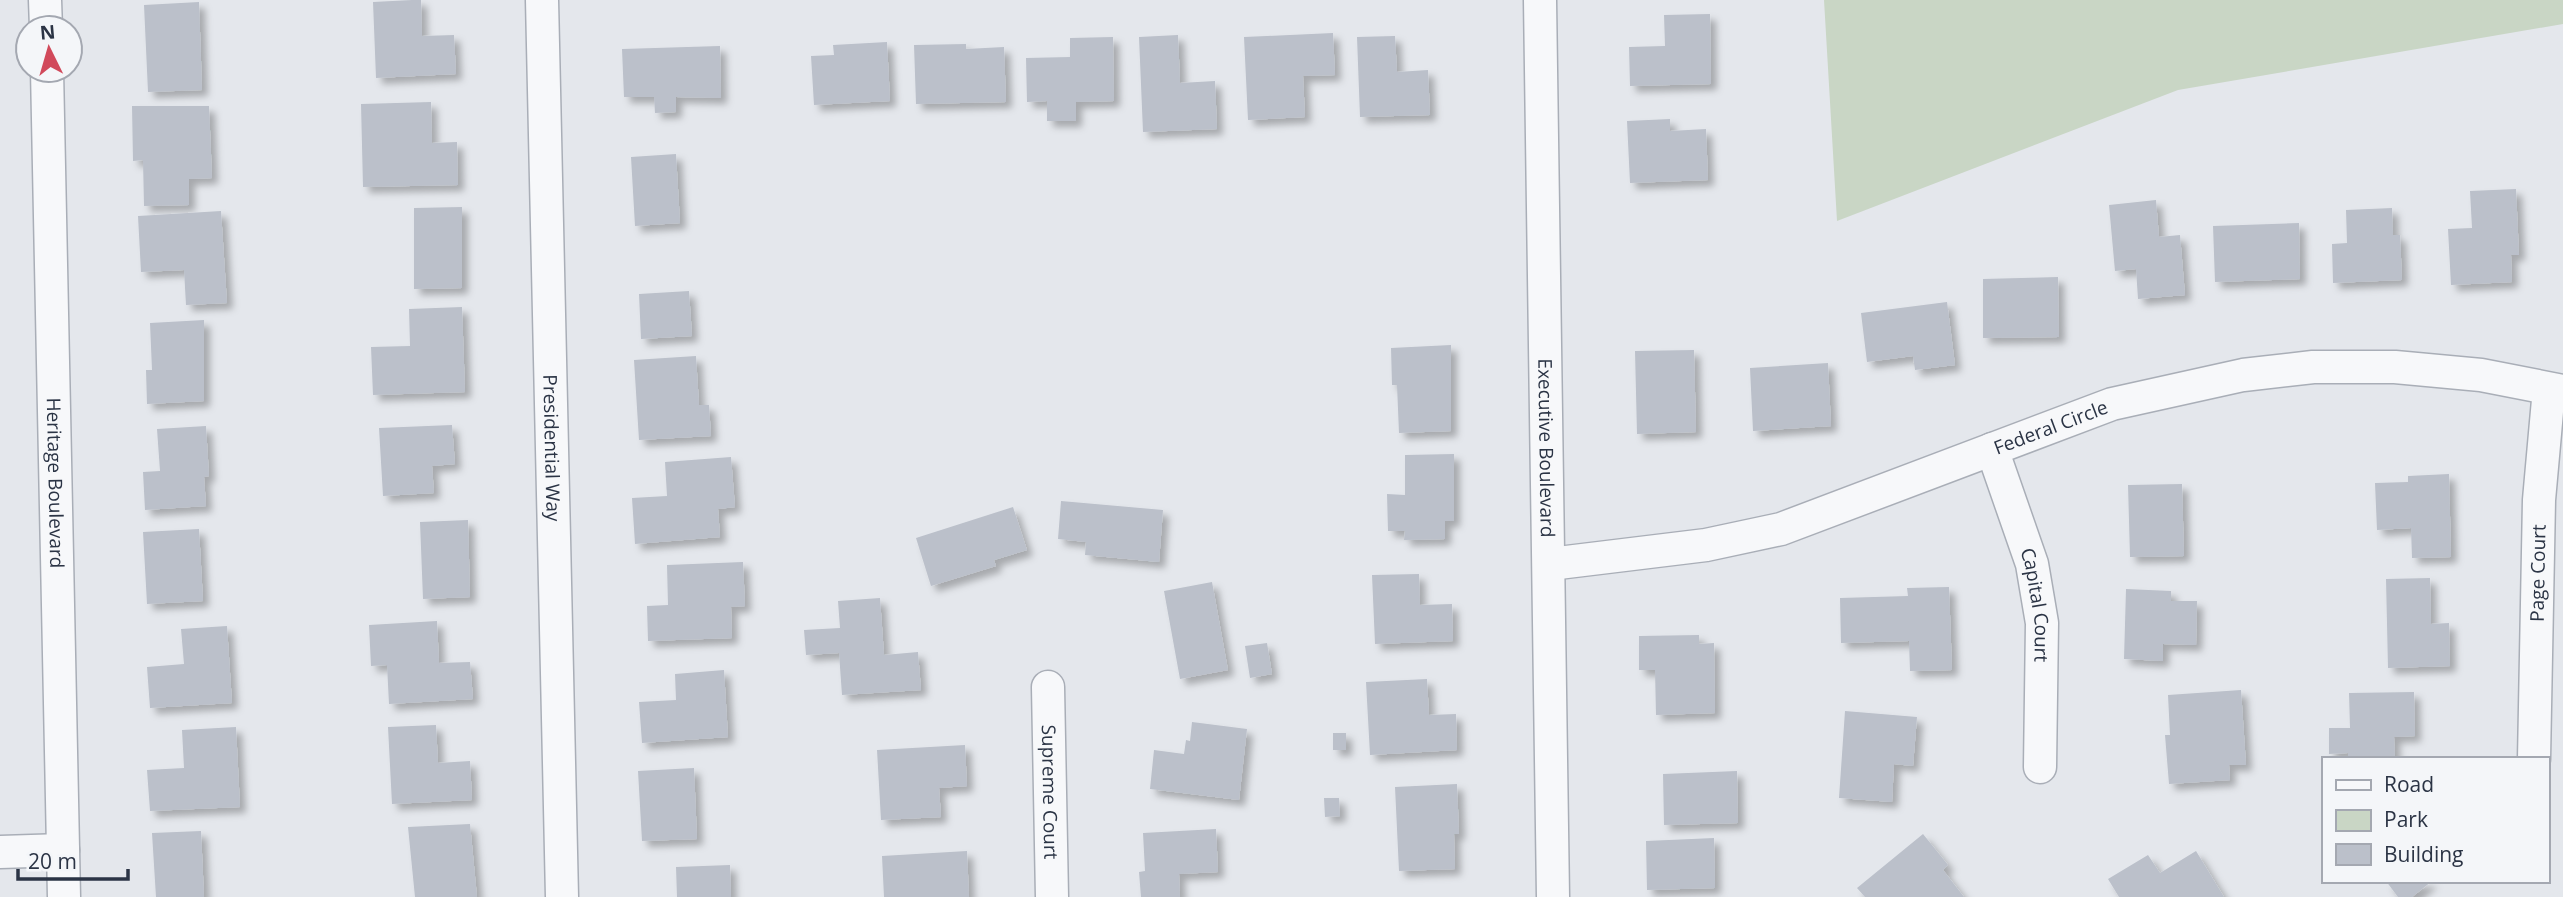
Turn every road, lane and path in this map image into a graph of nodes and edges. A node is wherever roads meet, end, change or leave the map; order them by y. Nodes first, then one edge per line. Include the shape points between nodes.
1 (542, 0) edge
2 (1540, 0) edge
3 (47, 84) edge
4 (2556, 390) edge
5 (1992, 449) junction
6 (1550, 564) junction
7 (1048, 687) dead end
8 (2534, 757) edge
9 (2040, 766) dead end
10 (63, 850) junction
11 (0, 852) edge
12 (64, 897) edge
13 (562, 897) edge
14 (1052, 897) edge
15 (1553, 897) edge

1 - 13 street, Presidential Way
2 - 6 street, Executive Boulevard
3 - 10 street, Heritage Boulevard
4 - 5 street, Federal Circle via 2481,375 2395,367 2289,370 2204,382 2112,404
4 - 8 street, Page Court via 2539,500
5 - 6 street, Federal Circle via 1781,529 1706,545
5 - 9 street, Capital Court via 2032,564 2042,623
6 - 15 street, Executive Boulevard
7 - 14 street, Supreme Court
10 - 11 street
10 - 12 street, Heritage Boulevard

